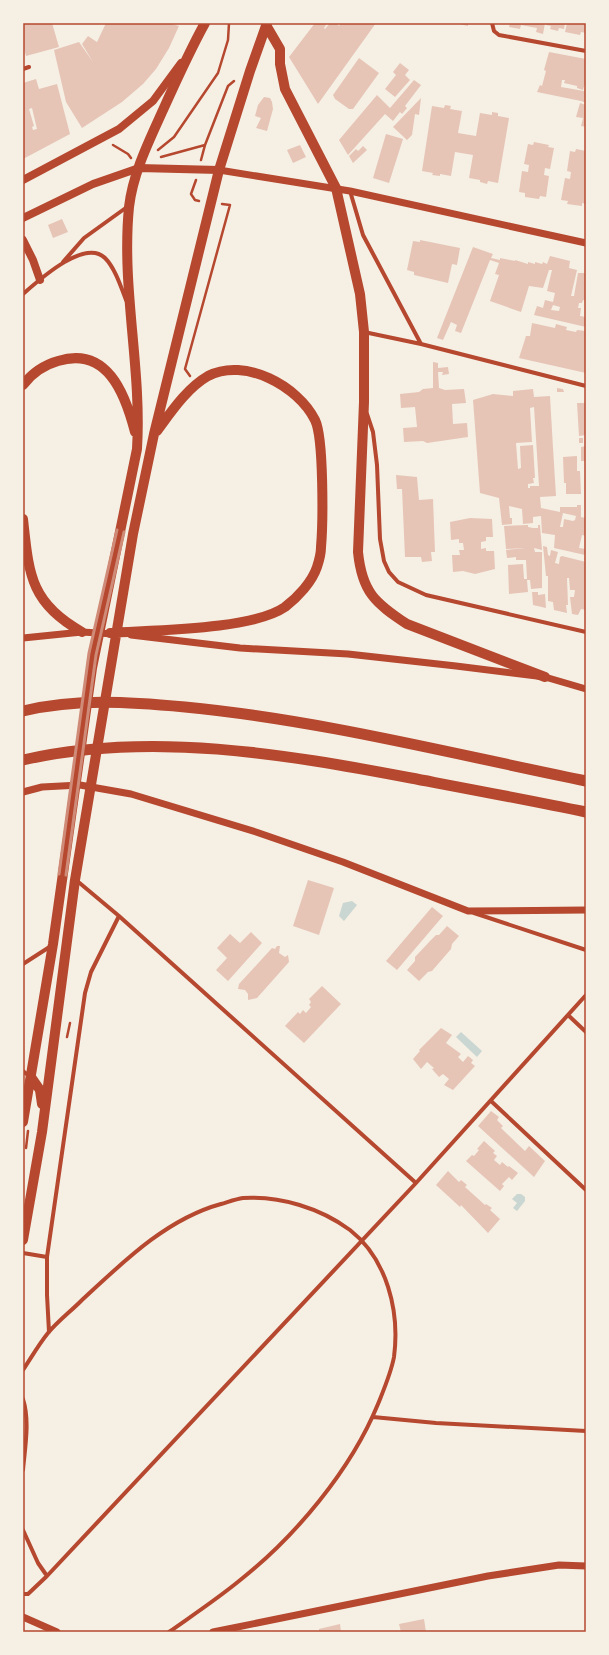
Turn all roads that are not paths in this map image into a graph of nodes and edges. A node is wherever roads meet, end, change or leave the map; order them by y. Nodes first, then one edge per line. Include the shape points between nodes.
1 (205, 23) edge
2 (492, 23) edge
3 (266, 24) edge
4 (190, 50) junction
5 (586, 51) edge
6 (28, 67) dead end
7 (23, 69) edge
8 (139, 168) junction
9 (219, 170) junction
10 (23, 180) edge
11 (336, 188) junction
12 (350, 191) junction
13 (130, 205) junction
14 (23, 218) edge
15 (23, 240) edge
16 (586, 243) edge
17 (62, 264) junction
18 (40, 280) junction
19 (23, 294) edge
20 (132, 317) junction
21 (364, 332) junction
22 (421, 344) junction
23 (23, 385) edge
24 (586, 386) edge
25 (364, 402) junction
26 (154, 434) junction
27 (137, 449) junction
28 (23, 520) edge
29 (82, 632) junction
30 (586, 632) edge
31 (109, 633) junction
32 (23, 638) edge
33 (545, 677) junction
34 (586, 689) edge
35 (23, 711) edge
36 (23, 760) edge
37 (586, 781) edge
38 (23, 792) edge
39 (586, 812) edge
40 (75, 880) junction
41 (586, 910) edge
42 (468, 911) junction
43 (119, 916) junction
44 (53, 944) junction
45 (586, 950) edge
46 (23, 964) edge
47 (586, 995) edge
48 (568, 1015) junction
49 (586, 1032) edge
50 (27, 1074) edge
51 (491, 1101) junction
52 (26, 1124) edge
53 (36, 1161) junction
54 (416, 1183) junction
55 (586, 1190) edge
56 (23, 1240) edge
57 (362, 1240) junction
58 (23, 1253) edge
59 (47, 1257) junction
60 (49, 1332) junction
61 (23, 1370) edge
62 (23, 1399) edge
63 (373, 1417) junction
64 (586, 1431) edge
65 (23, 1470) edge
66 (23, 1530) edge
67 (586, 1566) edge
68 (47, 1576) junction
69 (23, 1594) edge
70 (23, 1616) edge
71 (57, 1632) edge
72 (169, 1632) edge
73 (213, 1632) edge

1 - 4 main road
2 - 5 street via 494,31 499,35
3 - 9 main road
3 - 11 main road via 280,49 285,89
4 - 8 main road
4 - 10 main road via 153,101 119,129
6 - 7 street
8 - 9 main road
8 - 13 main road
8 - 14 main road via 93,184
9 - 11 street
9 - 26 main road
11 - 12 street
11 - 21 main road via 360,294
12 - 16 street
12 - 22 street via 363,235
13 - 17 street via 84,238
13 - 20 main road via 127,264
15 - 18 main road
17 - 18 street
17 - 20 street via 86,252 94,252 105,257
18 - 19 street
20 - 27 main road via 138,416
21 - 22 street
21 - 25 main road
22 - 24 street
23 - 27 main road via 40,368 69,358 88,359 105,368 116,380 125,397
25 - 30 street via 376,451 380,539 384,561 398,582 426,595
25 - 33 main road via 358,552 360,573 370,594 388,612 407,624
26 - 31 main road via 173,409 195,386 209,376 225,371 244,371 270,378 290,390 306,404 316,422 321,472 321,548 316,568 307,586 272,614 234,623
26 - 40 main road via 133,534
27 - 44 main road via 92,668
28 - 29 main road via 28,565 40,597 59,618
29 - 31 street
29 - 32 street
31 - 33 street via 240,648 348,654
33 - 34 street
35 - 37 highway via 72,703 109,702 236,712 333,729
36 - 39 highway via 98,749 151,747 285,756
38 - 42 street via 64,785 94,786 131,794 343,862
40 - 43 street
40 - 53 main road
41 - 42 street
42 - 45 street
43 - 54 street
43 - 59 street via 91,972 85,993
44 - 46 street
44 - 50 main road
47 - 48 street
48 - 49 street
48 - 51 street
50 - 52 main road
50 - 53 main road via 36,1083 42,1096 35,1150
51 - 54 street
51 - 55 street
53 - 56 main road
54 - 57 street
57 - 60 street via 334,1219 304,1206 242,1198 213,1206 180,1220 144,1246
57 - 63 street via 380,1265 389,1289 394,1320 394,1357
57 - 68 street
58 - 59 street
59 - 60 street
60 - 61 street
62 - 65 street via 26,1430
63 - 64 street
63 - 72 street via 352,1457 288,1536 240,1580
66 - 68 street
67 - 73 street via 559,1565 488,1576
68 - 69 street via 28,1594
70 - 71 street

